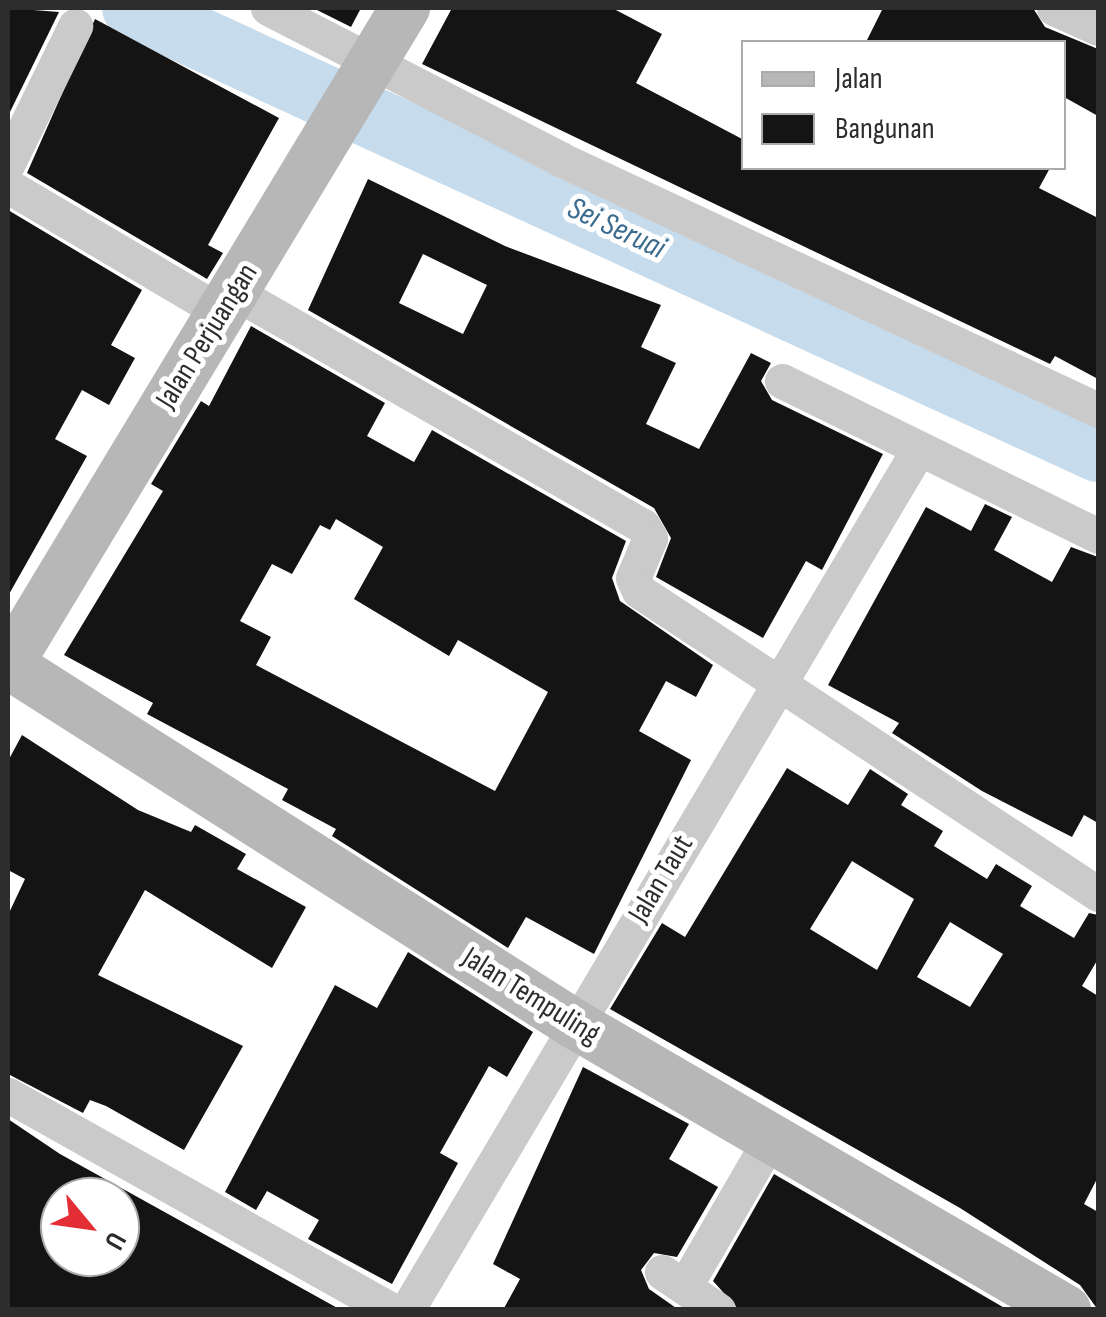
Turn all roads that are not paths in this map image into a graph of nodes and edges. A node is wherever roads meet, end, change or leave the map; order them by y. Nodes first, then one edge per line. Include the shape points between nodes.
1 (268, 8) edge
2 (406, 8) edge
3 (1054, 8) edge
4 (75, 26) dead end
5 (1098, 28) edge
6 (373, 63) junction
7 (8, 163) edge
8 (8, 186) edge
9 (227, 302) junction
10 (782, 381) dead end
11 (1098, 410) edge
12 (918, 450) junction
13 (1098, 536) edge
14 (12, 648) edge
15 (783, 679) junction
16 (1098, 894) edge
17 (576, 1025) junction
18 (8, 1095) edge
19 (770, 1140) junction
20 (391, 1310) edge
21 (407, 1310) edge
22 (718, 1310) edge
23 (1066, 1310) edge

1 - 6 street
2 - 6 street, Jalan Perjuangan
3 - 5 street
4 - 7 street
6 - 9 street, Jalan Perjuangan
6 - 11 street via 560,159
8 - 9 street
9 - 14 street, Jalan Perjuangan
9 - 15 street via 643,526 650,538 634,586
10 - 12 street
12 - 13 street
12 - 15 street, Jalan Taut
14 - 17 street, Jalan Tempuling
15 - 16 street
15 - 17 street, Jalan Taut
17 - 19 street, Jalan Tempuling
17 - 21 street, Jalan Taut
18 - 20 street
19 - 22 street via 677,1272
19 - 23 street, Jalan Tempuling

